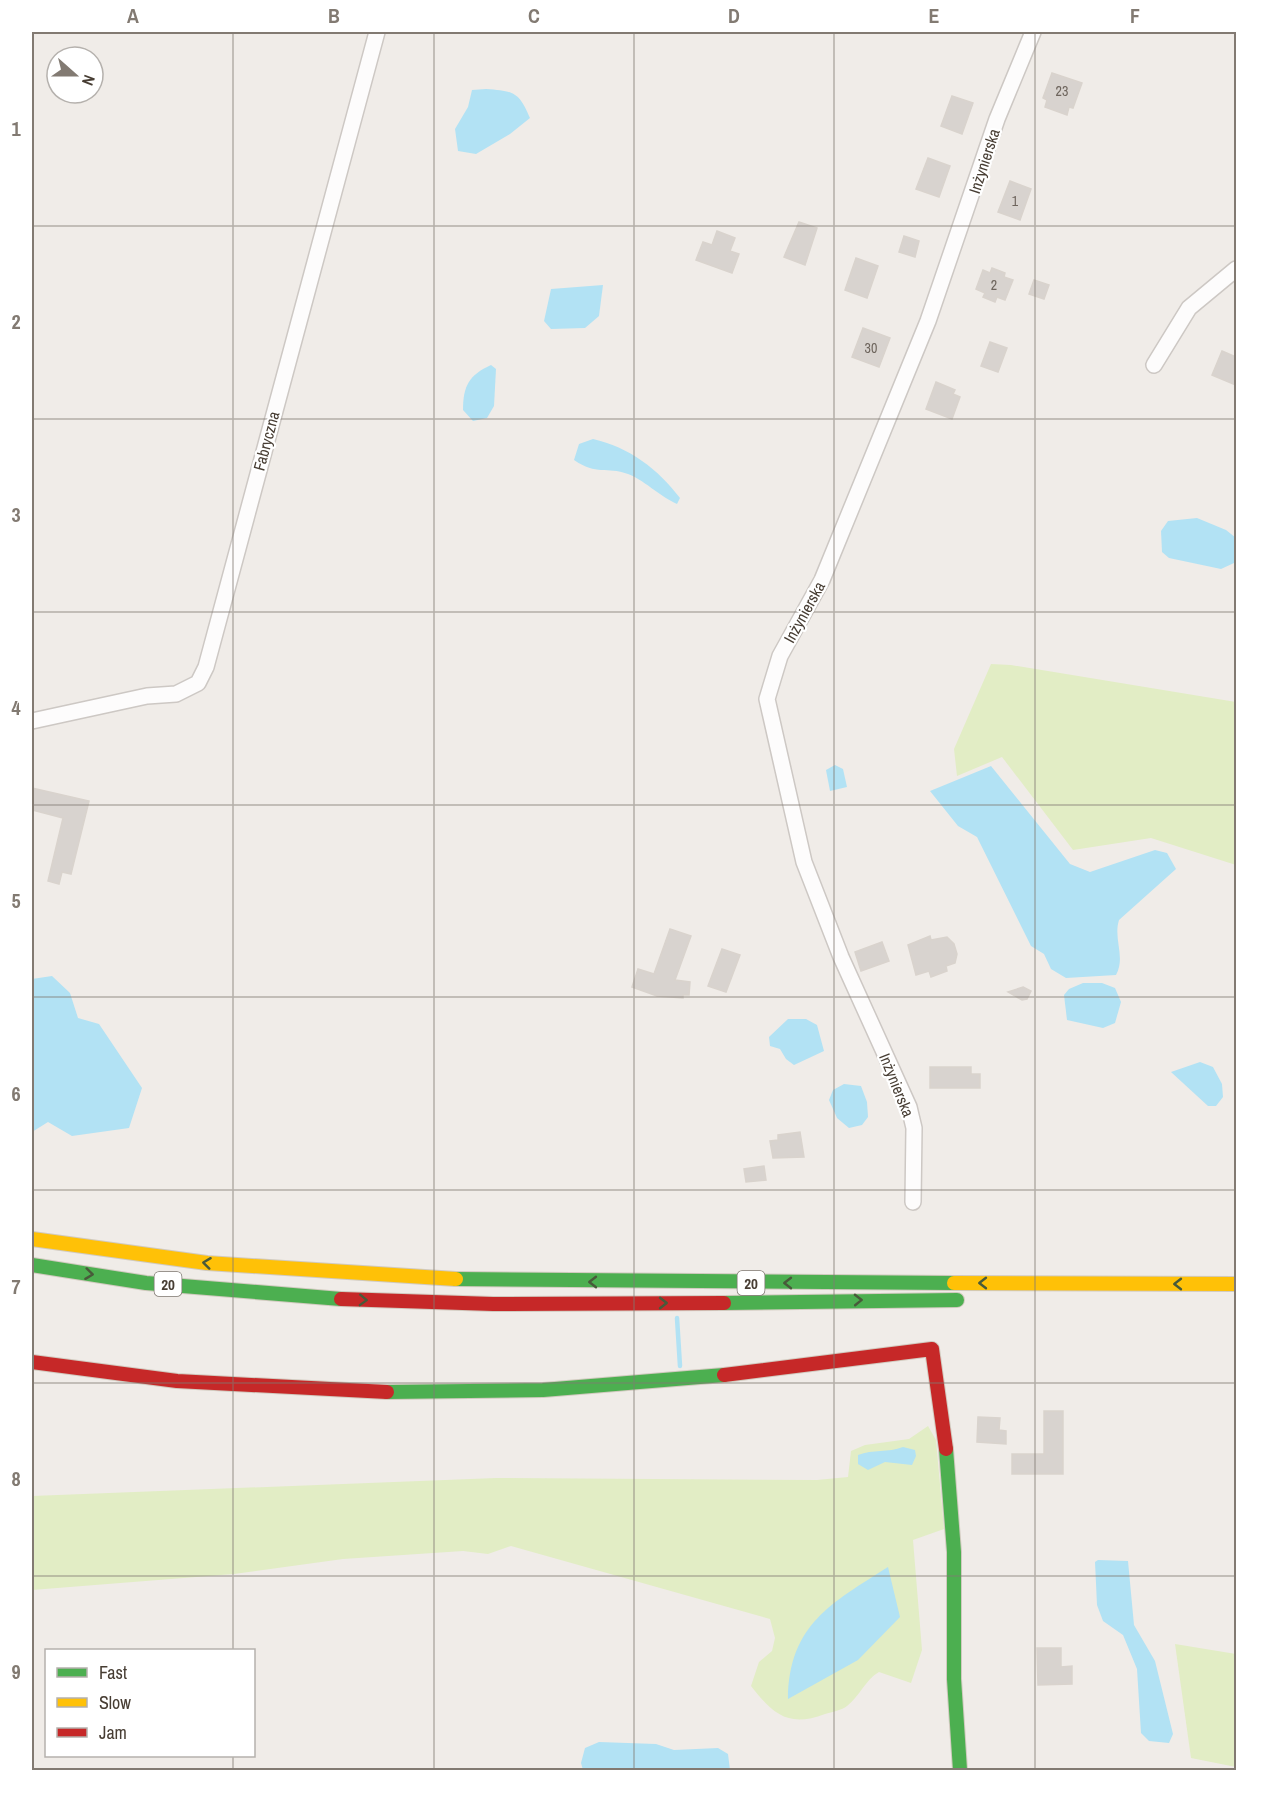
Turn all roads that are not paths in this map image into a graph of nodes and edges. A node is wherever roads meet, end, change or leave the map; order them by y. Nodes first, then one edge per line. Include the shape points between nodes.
1 (376, 32) edge
2 (1033, 32) edge
3 (1236, 269) edge
4 (1154, 365) dead end
5 (32, 722) edge
6 (913, 1202) dead end
7 (32, 1239) edge
8 (32, 1265) edge
9 (1236, 1284) edge
10 (969, 1300) dead end
11 (32, 1362) edge
12 (960, 1770) edge

1 - 5 street, Fabryczna via 206,668 198,683 176,694 147,696
2 - 6 street, Inżynierska via 997,119 928,321 822,580 780,656 767,699 804,862 841,957 909,1107 914,1128
3 - 4 street via 1189,308
9 -> 7 main road, 20 via 438,1279 207,1263
8 -> 10 main road, 20 via 203,1289 404,1302
11 - 12 main road via 178,1381 297,1390 438,1394 619,1386 932,1349 944,1430 954,1552 954,1679

